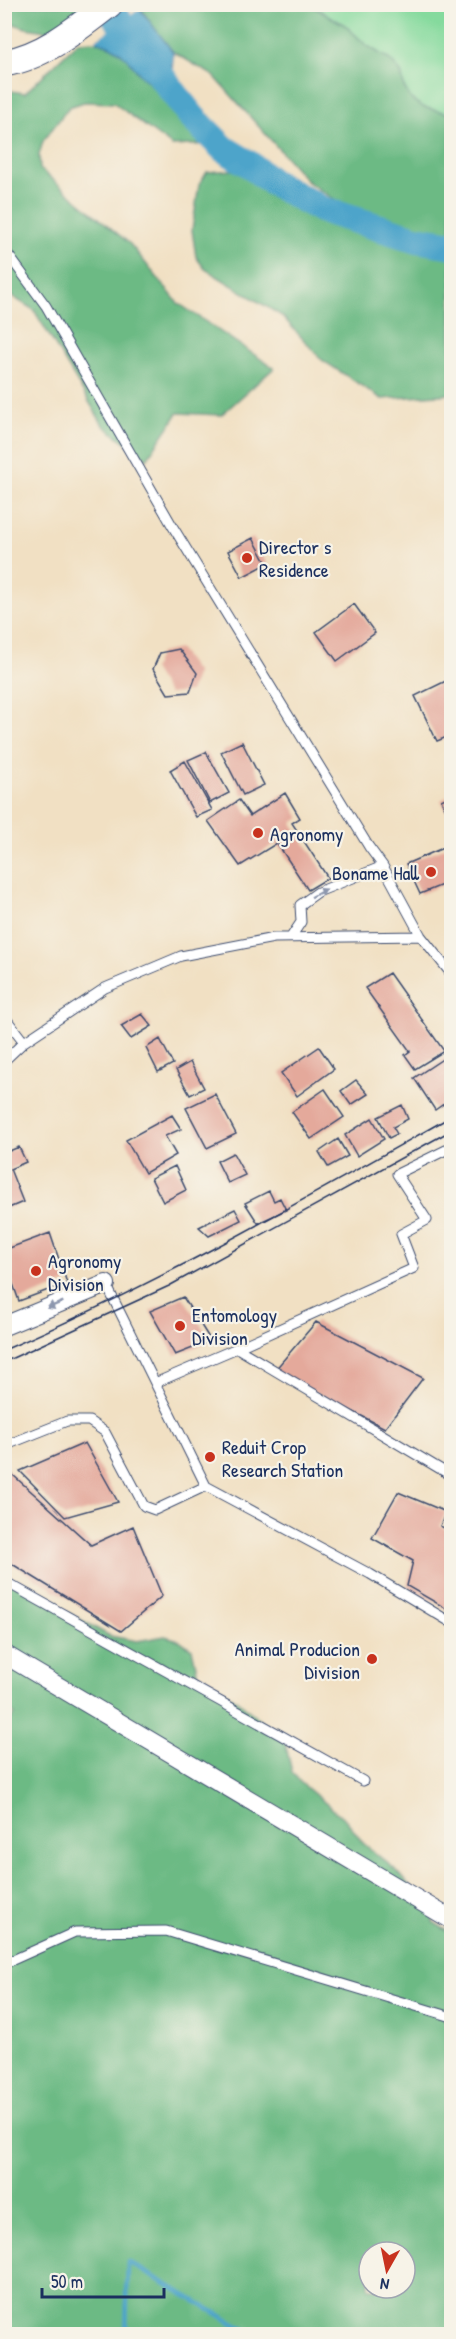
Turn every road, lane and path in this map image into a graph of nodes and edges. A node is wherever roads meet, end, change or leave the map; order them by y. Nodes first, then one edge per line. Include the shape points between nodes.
1 (109, 4) edge
2 (4, 63) edge
3 (4, 249) edge
4 (383, 867) junction
5 (422, 936) junction
6 (291, 938) junction
7 (452, 975) edge
8 (4, 1016) edge
9 (24, 1042) junction
10 (4, 1061) edge
11 (452, 1147) edge
12 (106, 1284) joint
13 (4, 1326) edge
14 (237, 1348) junction
15 (154, 1383) junction
16 (4, 1446) edge
17 (452, 1476) edge
18 (206, 1486) junction
19 (4, 1581) edge
20 (452, 1623) edge
21 (4, 1654) edge
22 (363, 1781) dead end
23 (452, 1920) edge
24 (4, 1964) edge
25 (452, 2017) edge

1 - 2 main road via 68,34 21,60
3 - 4 lane via 46,306 173,526
4 - 5 lane
6 -> 4 lane via 301,922 300,905 318,892
5 - 6 lane
5 - 7 lane
6 - 9 lane via 181,956 105,988
8 - 9 lane
9 - 10 lane
11 - 14 lane via 397,1174 427,1220 401,1234 414,1268
12 -> 13 street
12 - 15 lane
14 - 15 lane
14 - 17 lane
15 - 18 lane
16 - 18 lane via 67,1421 89,1421 105,1432 144,1506 155,1510
18 - 20 lane
19 - 22 lane
21 - 23 street
24 - 25 lane via 75,1932 166,1931

